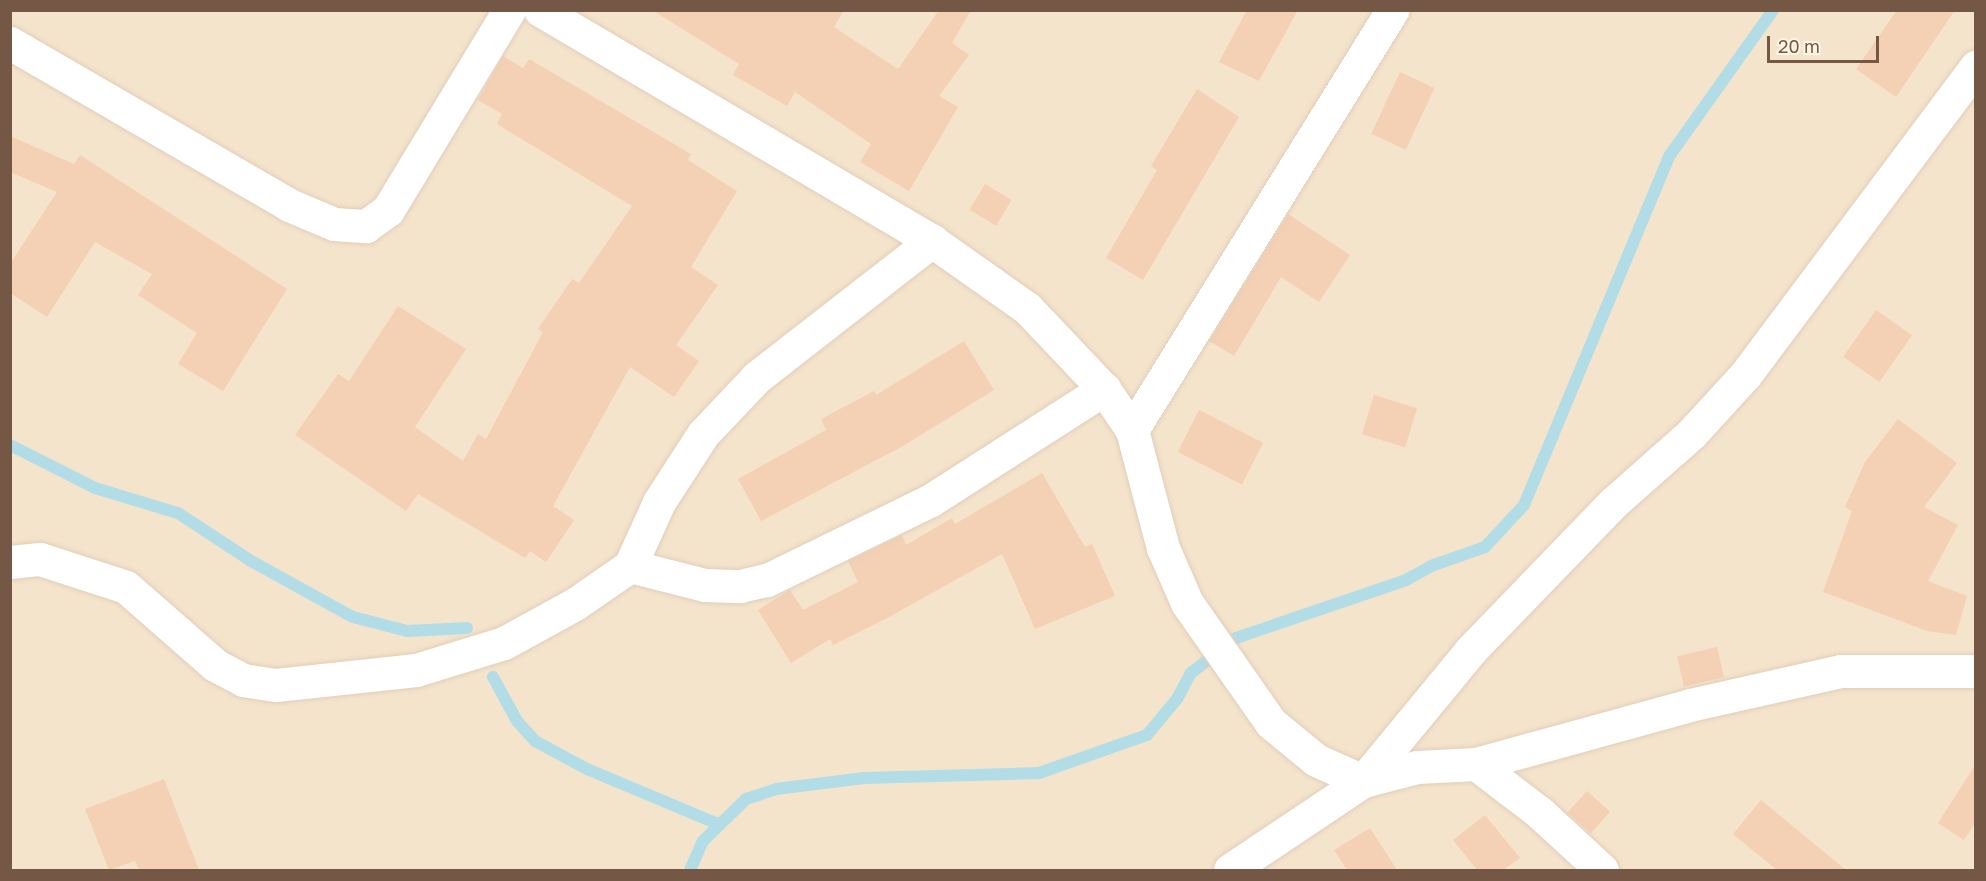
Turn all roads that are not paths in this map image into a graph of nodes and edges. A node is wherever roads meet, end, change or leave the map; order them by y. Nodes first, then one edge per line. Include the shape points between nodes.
1 (509, 10) edge
2 (540, 10) edge
3 (1392, 10) edge
4 (10, 43) edge
5 (1976, 66) edge
6 (932, 241) junction
7 (1104, 389) junction
8 (1132, 430) junction
9 (10, 562) edge
10 (630, 566) junction
11 (1976, 671) edge
12 (1476, 764) junction
13 (1363, 782) junction
14 (1230, 870) edge
15 (1602, 870) edge

1 - 4 street via 388,210 366,226 334,224 289,205
2 - 6 street
3 - 8 street
5 - 13 street via 1746,374 1470,651
6 - 7 street via 1027,308
6 - 10 street via 757,378 702,434 659,502
7 - 8 street
7 - 10 street via 931,500 767,580 740,586 705,585
8 - 13 street via 1163,548 1187,603 1271,723 1316,760
9 - 10 street via 40,559 126,587 215,665 243,680 276,685 416,670 504,643 575,604
11 - 12 street via 1841,671 1690,705
12 - 13 street via 1417,767
12 - 15 street via 1540,813
13 - 14 street

